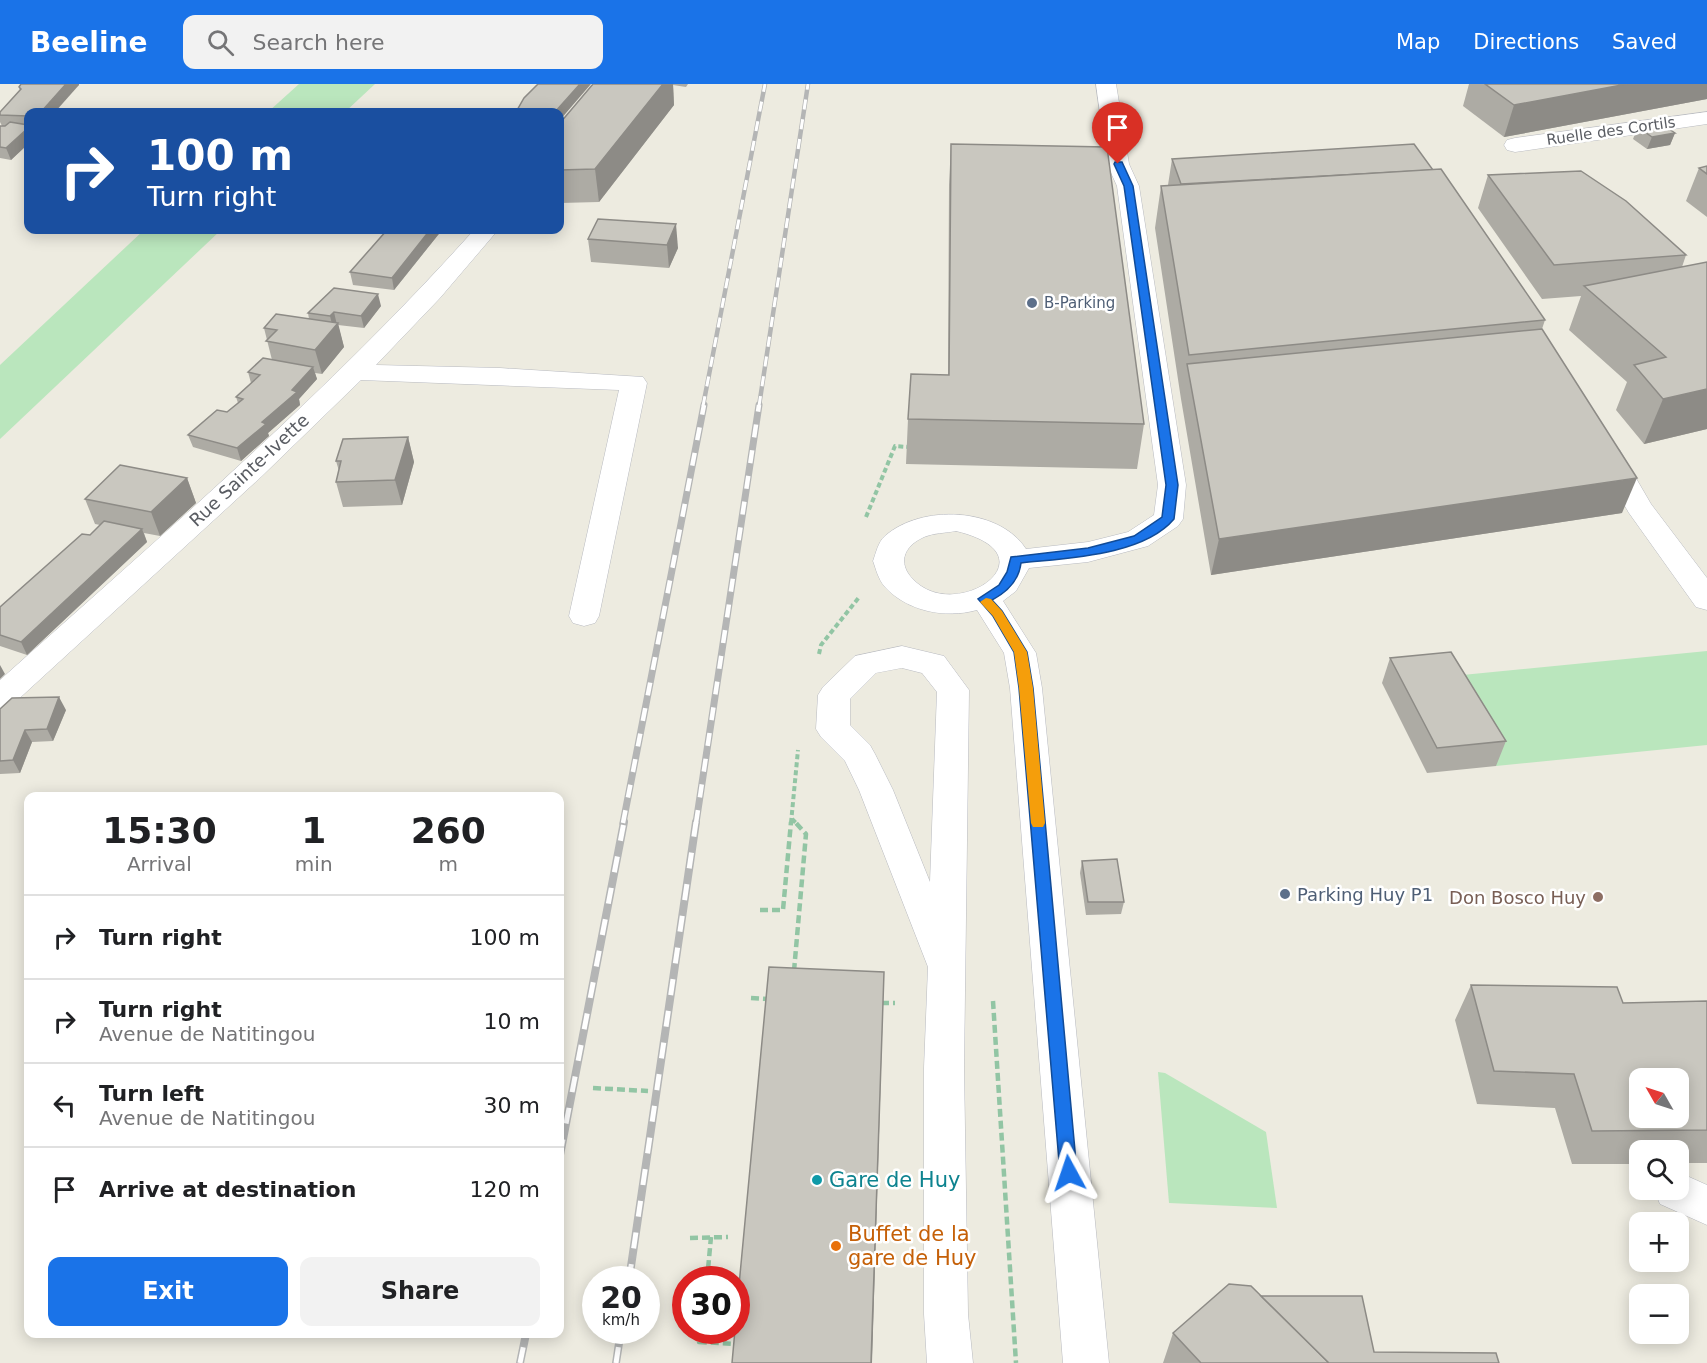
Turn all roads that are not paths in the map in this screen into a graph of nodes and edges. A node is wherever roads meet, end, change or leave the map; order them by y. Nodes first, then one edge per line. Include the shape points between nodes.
1 (1106, 84) edge
2 (1707, 118) edge
3 (1515, 145) dead end
4 (483, 234) edge
5 (354, 372) junction
6 (1597, 435) edge
7 (1015, 560) junction
8 (984, 599) junction
9 (1707, 600) edge
10 (584, 616) dead end
11 (0, 698) edge
12 (945, 964) junction
13 (1689, 1197) edge
14 (1707, 1206) edge
15 (950, 1363) edge
16 (1086, 1363) edge

1 - 7 street via 1118,164 1128,186 1172,485 1168,519 1138,539 1088,552
2 - 3 street, Ruelle des Cortils
4 - 5 street, Rue Sainte-Ivette via 443,281
5 - 10 street via 634,383
5 - 11 street, Rue Sainte-Ivette
6 - 9 street via 1639,507
7 - 8 street via 1014,572 1004,588
7 - 8 street via 1001,539 981,528 956,522 908,531 893,545 887,561 893,578 908,593 932,602 959,605
8 - 16 street via 1020,652 1026,688
12 - 12 street via 953,690 933,664 902,657 866,664 834,695 833,729 858,754 876,790
12 - 15 street via 946,1314
13 - 14 street

